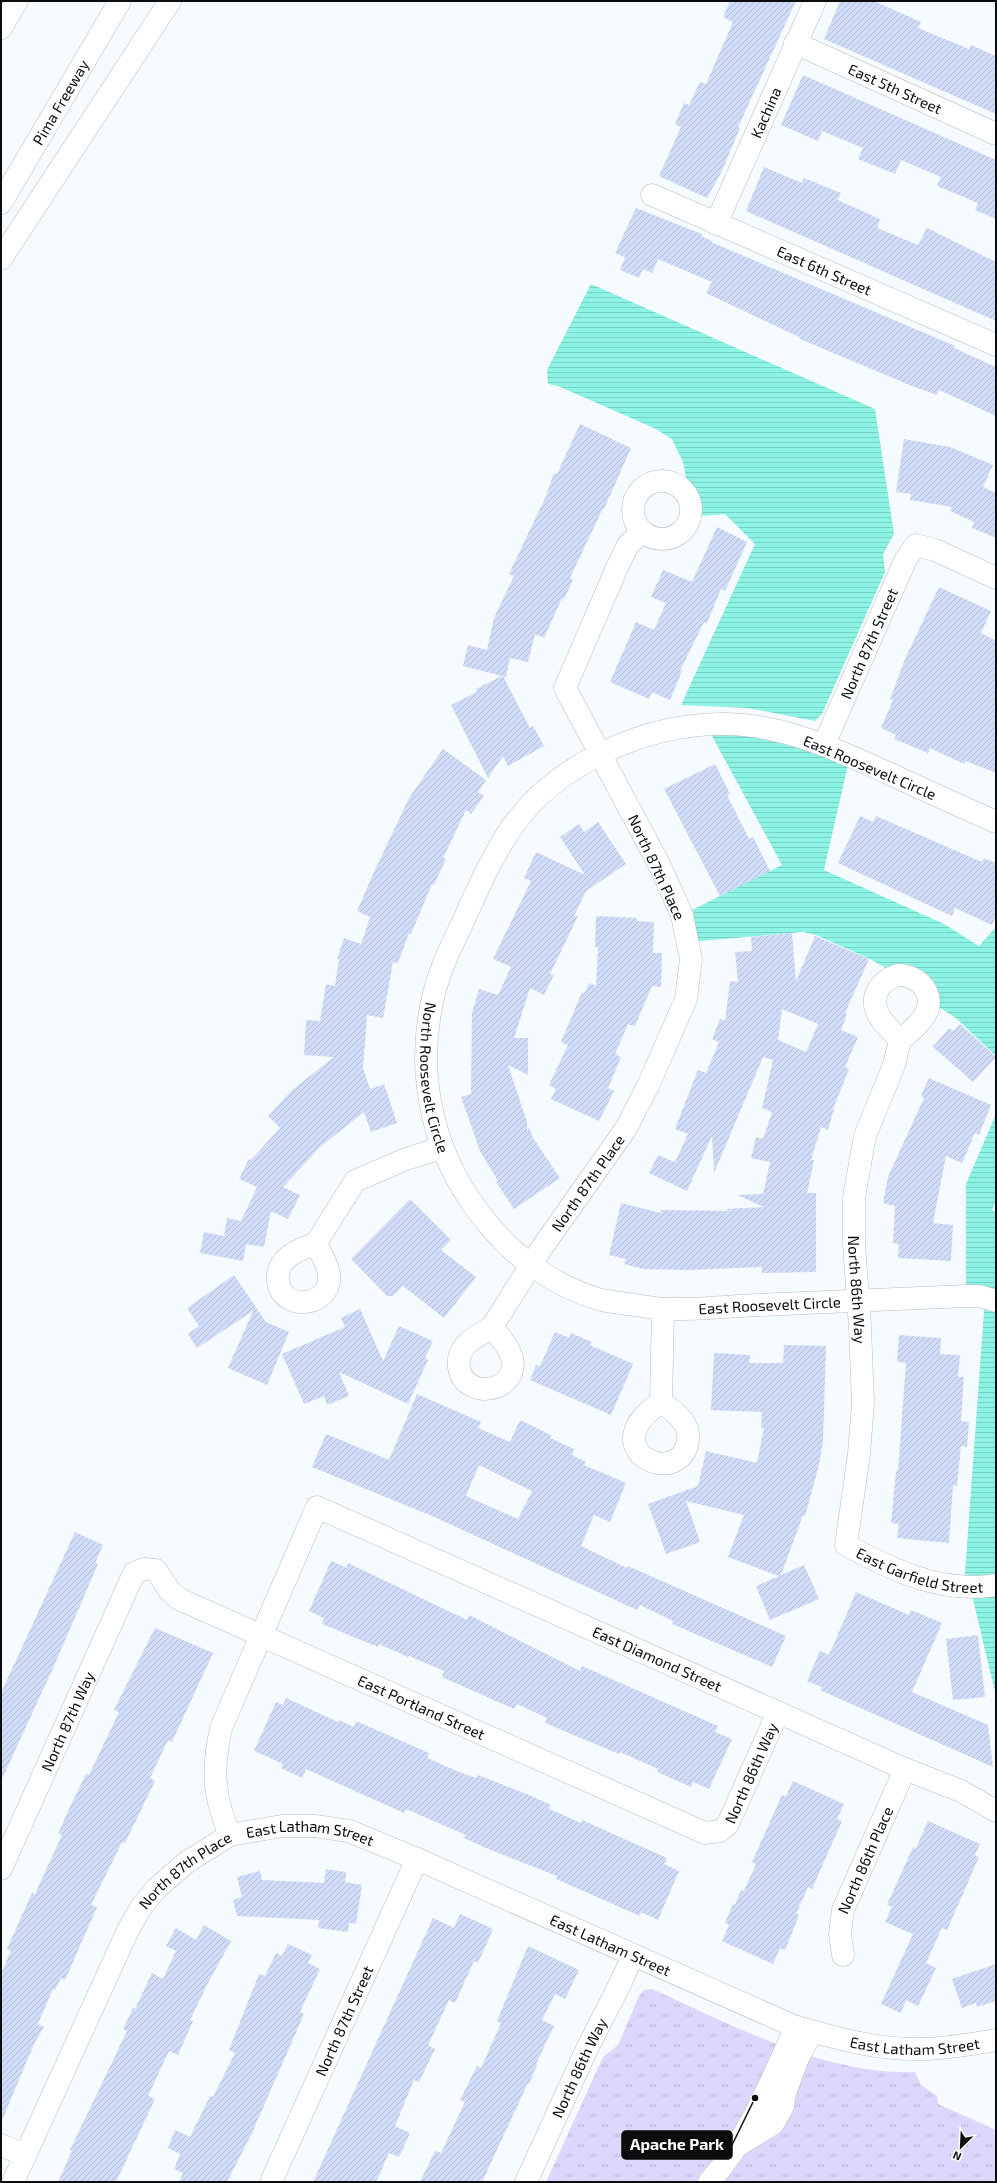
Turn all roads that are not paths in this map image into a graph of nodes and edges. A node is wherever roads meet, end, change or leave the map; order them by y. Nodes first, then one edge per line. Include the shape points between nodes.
1 (17, 1) edge
2 (120, 1) edge
3 (170, 1) edge
4 (815, 1) edge
5 (1, 28) edge
6 (795, 44) junction
7 (996, 134) edge
8 (652, 195) dead end
9 (1, 203) edge
10 (716, 224) junction
11 (1, 258) edge
12 (996, 345) edge
13 (642, 531) dead end
14 (996, 578) edge
15 (824, 744) junction
16 (601, 753) junction
17 (996, 822) edge
18 (900, 1040) dead end
19 (441, 1148) junction
20 (316, 1243) dead end
21 (531, 1265) junction
22 (858, 1300) junction
23 (996, 1301) edge
24 (663, 1309) junction
25 (492, 1327) dead end
26 (661, 1402) dead end
27 (318, 1507) joint
28 (846, 1545) joint
29 (134, 1573) joint
30 (996, 1585) edge
31 (260, 1636) junction
32 (778, 1712) junction
33 (905, 1769) junction
34 (996, 1811) edge
35 (720, 1831) joint
36 (230, 1835) junction
37 (417, 1859) junction
38 (1, 1869) edge
39 (633, 1955) junction
40 (843, 1955) dead end
41 (804, 2030) junction
42 (996, 2040) edge
43 (1, 2145) edge
44 (25, 2156) junction
45 (13, 2182) edge
46 (271, 2182) edge
47 (526, 2182) edge
48 (709, 2182) edge

1 - 5 main road
2 - 9 main road, Pima Freeway
3 - 11 main road
4 - 6 main road, Kachina
6 - 7 main road, East 5th Street
6 - 10 main road, Kachina
8 - 10 main road, East 6th Street
10 - 12 main road, East 6th Street
13 - 16 main road, North 87th Place via 628,545 565,688
14 - 15 main road, North 87th Street via 935,550 916,545 906,559
15 - 16 main road, East Roosevelt Circle via 777,730 723,724 678,728
15 - 17 main road, East Roosevelt Circle
16 - 19 main road, North Roosevelt Circle via 580,765 540,796 512,827 487,867 445,962 433,996 426,1042 430,1106
16 - 21 main road, North 87th Place via 660,866 682,915 691,959 686,999 648,1086 625,1130
18 - 22 main road, North 86th Way via 894,1065 865,1136 859,1163 854,1197
19 - 20 main road via 406,1159 355,1181
19 - 21 main road, North Roosevelt Circle via 472,1206 498,1236
21 - 24 main road, North Roosevelt Circle via 564,1285 598,1299
21 - 25 main road, North 87th Place
22 - 23 main road, East Roosevelt Circle via 973,1296
22 - 24 main road, East Roosevelt Circle
22 - 28 main road, North 86th Way via 863,1404 859,1454
24 - 26 main road
27 - 31 main road, North 87th Place
27 - 32 main road, East Diamond Street
28 - 30 main road, East Garfield Street via 876,1562 923,1581 970,1586
29 - 31 main road, East Portland Street via 156,1570 169,1590 179,1599
29 - 38 main road, North 87th Way
31 - 35 main road, East Portland Street via 705,1833
31 - 36 main road, North 87th Place via 227,1711 215,1757 215,1786 219,1810
32 - 33 main road, East Diamond Street
32 - 35 main road, North 86th Way via 728,1824
33 - 34 main road, East Diamond Street via 960,1791
33 - 40 main road, North 86th Place via 843,1910 840,1934
36 - 37 main road, East Latham Street via 282,1826 315,1826 349,1832
36 - 44 main road, North 87th Place via 187,1862 157,1888 142,1906 129,1928
37 - 39 main road, East Latham Street
37 - 46 main road, North 87th Street
39 - 41 main road, East Latham Street
39 - 47 main road, North 86th Way
41 - 42 main road, East Latham Street via 858,2043 919,2049
41 - 48 main road via 727,2162
43 - 44 main road
44 - 45 main road, North 87th Place

